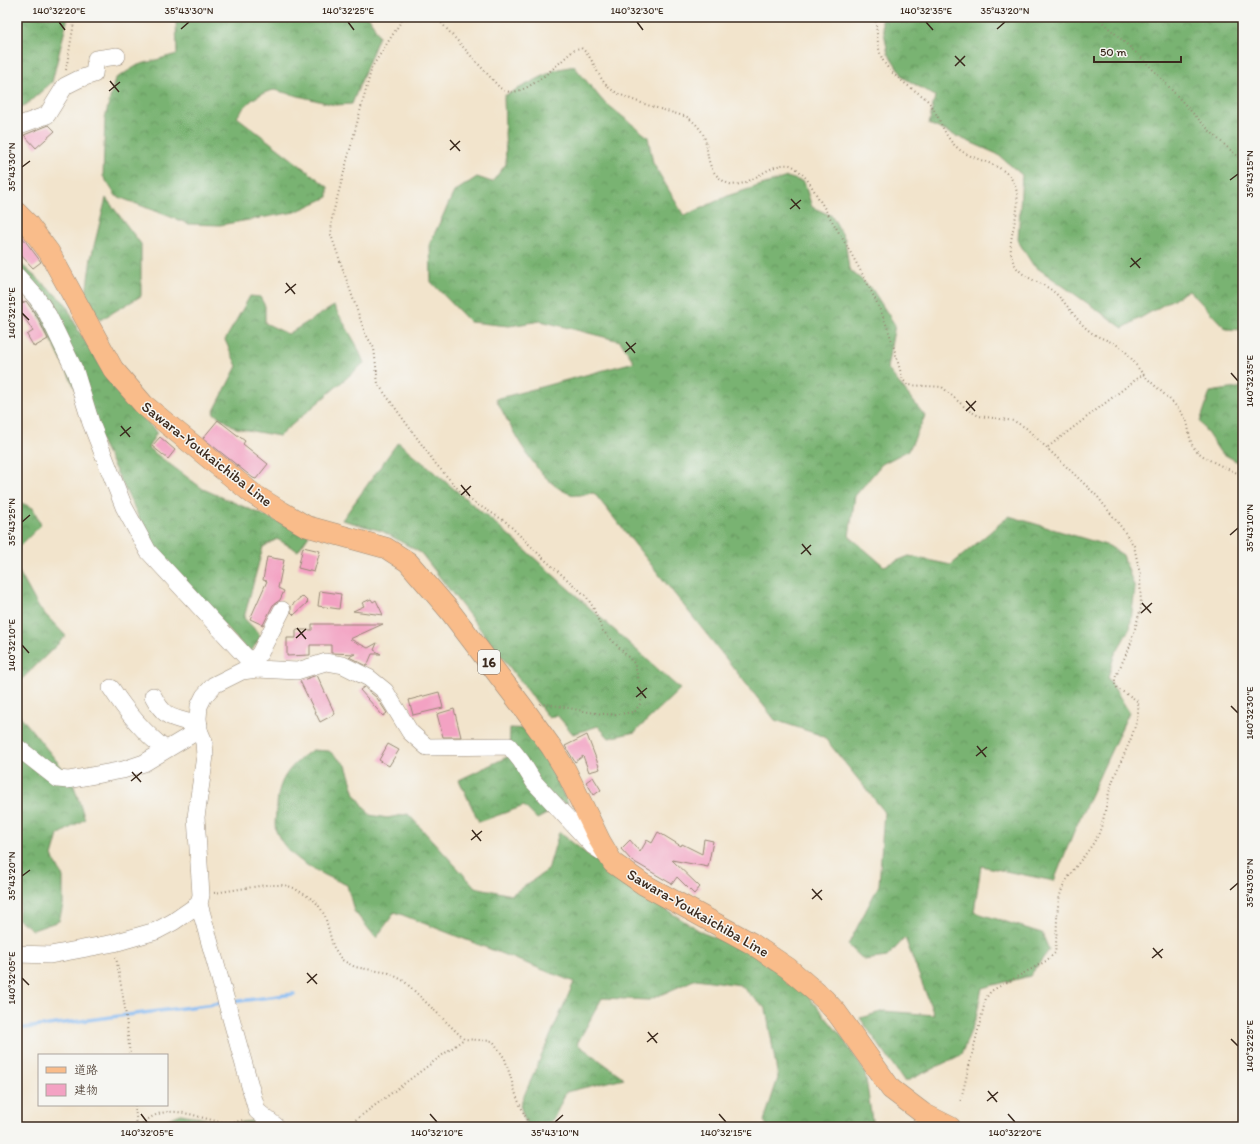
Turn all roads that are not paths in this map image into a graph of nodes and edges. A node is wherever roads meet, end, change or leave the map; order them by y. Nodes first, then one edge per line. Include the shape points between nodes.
1 (117, 56) dead end
2 (17, 126) edge
3 (17, 212) edge
4 (17, 276) edge
5 (282, 610) dead end
6 (255, 666) junction
7 (111, 688) dead end
8 (153, 696) dead end
9 (199, 728) junction
10 (17, 747) edge
11 (165, 749) junction
12 (607, 855) junction
13 (200, 899) junction
14 (17, 954) edge
15 (277, 1127) edge
16 (950, 1127) edge

1 - 2 street via 96,58 94,74 65,86 47,115
3 - 12 main road, Sawara-Youkaichiba Line / 16 via 49,252 113,369 144,405 253,494 282,512 306,526 386,548 408,562 449,610 522,706 566,771
4 - 6 street via 48,315 75,371 91,423 124,508 148,551
5 - 6 street
6 - 9 street via 214,685 204,696 199,706
6 - 12 street via 297,671 326,662 343,665 369,678 385,691 410,732 427,747 509,746 534,782 593,846
7 - 11 street via 124,709
8 - 9 street via 161,711 168,716
9 - 11 street
9 - 13 street via 206,756 196,817
10 - 11 street via 58,779 68,780 123,770 144,763
12 - 16 main road, Sawara-Youkaichiba Line / 16 via 613,863 643,884 751,943 788,968 824,999 891,1089 924,1114
13 - 14 street via 173,922 156,931 114,943 50,955
13 - 15 street via 257,1111

